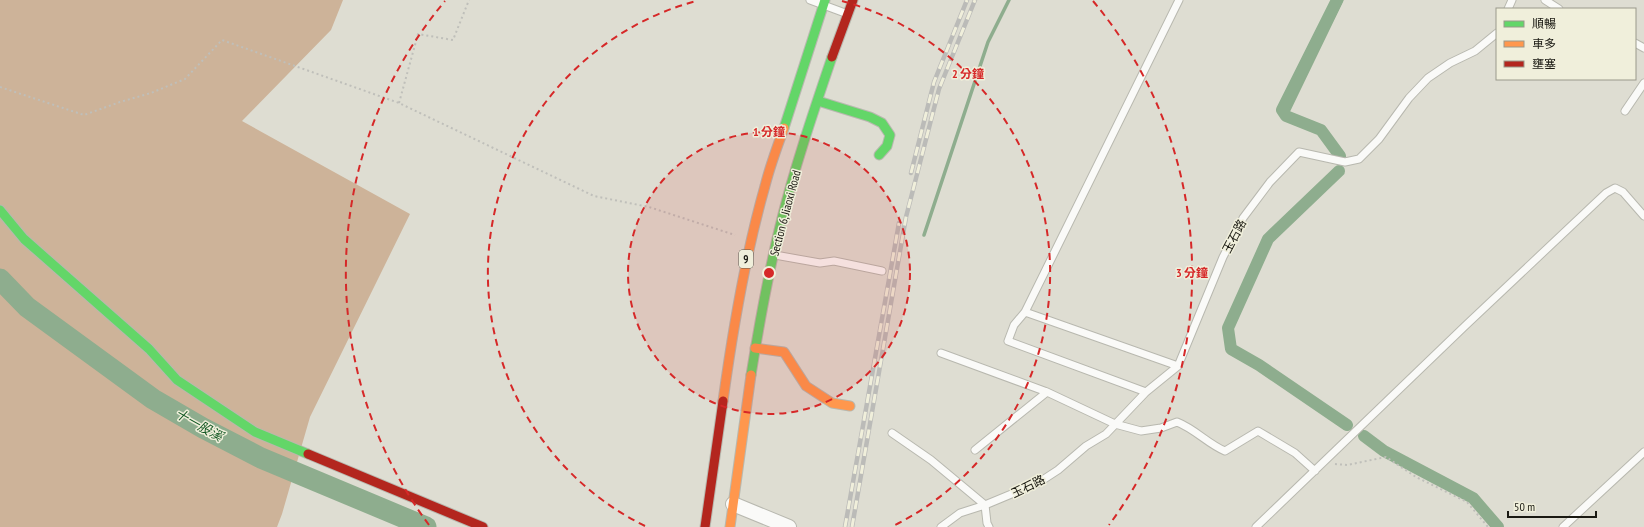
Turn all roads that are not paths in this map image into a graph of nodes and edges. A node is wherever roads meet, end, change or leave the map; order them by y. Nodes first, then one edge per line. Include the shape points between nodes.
1 (810, 0) edge
2 (853, 0) edge
3 (1179, 0) edge
4 (1545, 0) edge
5 (824, 3) edge
6 (1557, 8) edge
7 (847, 13) junction
8 (1496, 34) edge
9 (1644, 83) edge
10 (818, 101) junction
11 (1625, 111) dead end
12 (880, 156) dead end
13 (0, 210) edge
14 (1644, 216) edge
15 (773, 255) junction
16 (882, 271) dead end
17 (1025, 312) junction
18 (755, 348) junction
19 (941, 353) dead end
20 (1178, 366) junction
21 (1047, 392) junction
22 (1146, 392) junction
23 (850, 406) dead end
24 (1115, 424) junction
25 (892, 433) dead end
26 (975, 450) dead end
27 (1644, 452) edge
28 (1315, 471) junction
29 (733, 504) junction
30 (985, 505) junction
31 (483, 527) edge
32 (705, 527) edge
33 (730, 527) edge
34 (789, 527) edge
35 (941, 527) edge
36 (989, 527) edge
37 (1256, 527) edge
38 (1563, 527) edge

1 - 5 lane
2 - 7 main road, Section 6, Jiaoxi Road / 9
3 - 17 lane
4 - 6 lane
5 - 7 lane
5 - 32 main road, 9 via 767,178 751,240 730,349
7 - 10 main road, Section 6, Jiaoxi Road / 9
8 - 20 lane, 玉石路 via 1475,51 1450,63 1428,78 1409,98 1379,139 1359,159 1345,162 1299,152 1270,182 1243,218 1222,258
9 - 11 lane
10 - 12 main road via 882,123 890,136
10 - 15 main road, Section 6, Jiaoxi Road / 9 via 789,192
13 - 31 main road via 24,239 149,349 177,380 255,432
14 - 28 lane via 1623,192 1615,188 1606,193
15 - 16 lane via 820,263 834,261
15 - 18 main road, Section 6, Jiaoxi Road / 9
17 - 20 lane
17 - 22 lane via 1014,325 1008,341
18 - 23 main road via 784,352 806,386 832,403
18 - 29 main road, Section 6, Jiaoxi Road / 9
19 - 21 lane
20 - 22 lane, 玉石路
21 - 24 lane
21 - 26 lane
22 - 24 lane, 玉石路
24 - 28 lane via 1141,431 1177,422 1188,426 1213,446 1225,451 1258,431 1295,453
24 - 30 lane, 玉石路 via 1106,434 1038,483
25 - 30 lane
27 - 38 lane
28 - 37 lane
29 - 33 main road, Section 6, Jiaoxi Road / 9
29 - 34 street
30 - 35 lane, 玉石路 via 960,513
30 - 36 lane

